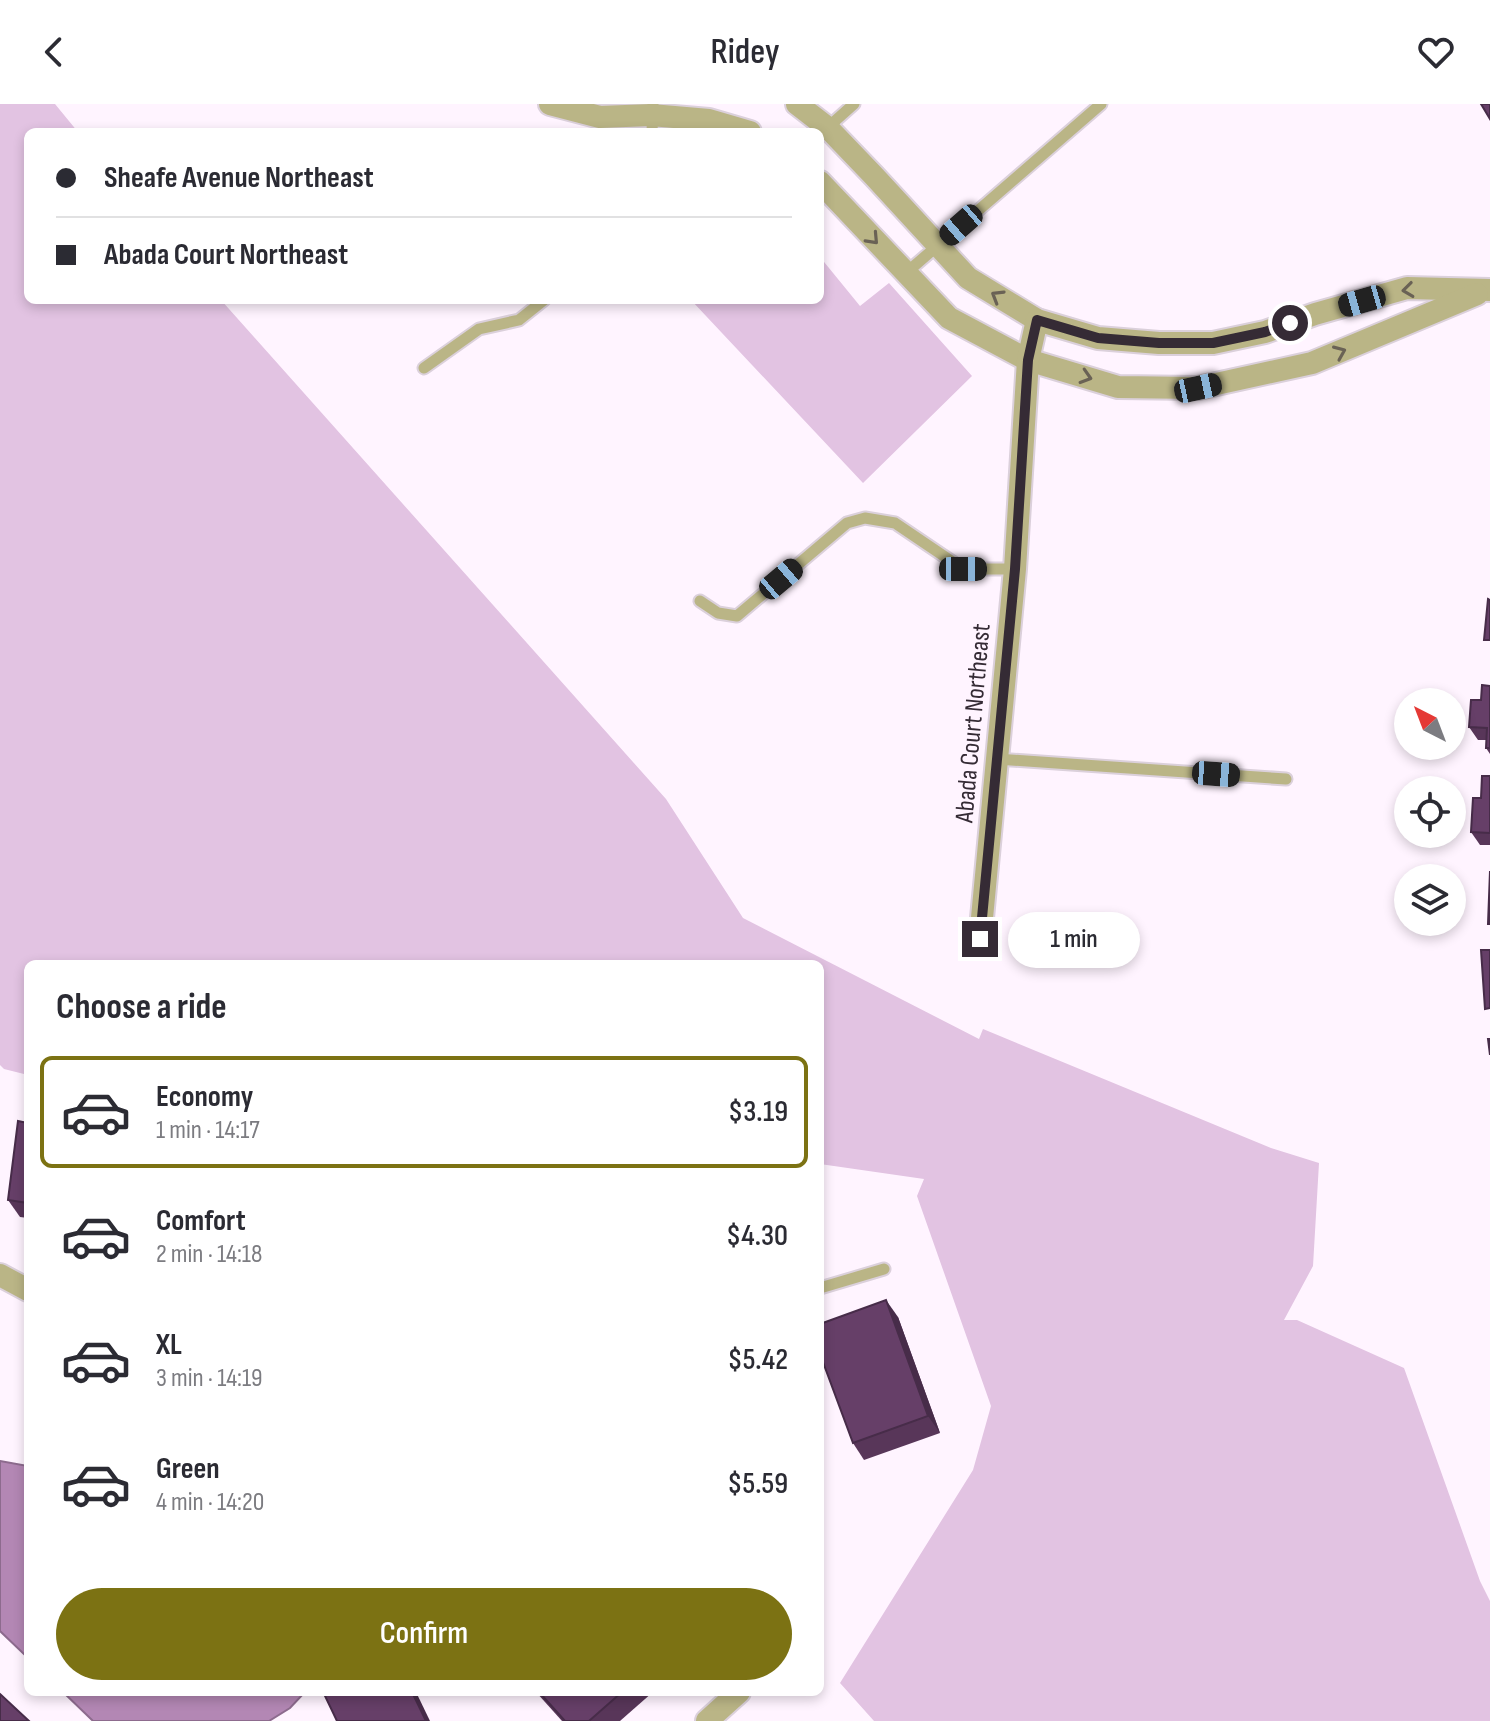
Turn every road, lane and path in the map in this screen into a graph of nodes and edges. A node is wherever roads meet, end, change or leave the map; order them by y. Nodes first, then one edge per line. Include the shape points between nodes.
1 (550, 104) edge
2 (797, 104) edge
3 (854, 104) edge
4 (1101, 104) edge
5 (652, 117) edge
6 (736, 128) edge
7 (820, 128) edge
8 (824, 132) edge
9 (824, 186) edge
10 (938, 245) junction
11 (906, 273) junction
12 (1488, 290) edge
13 (539, 304) edge
14 (1037, 320) junction
15 (1028, 360) junction
16 (424, 368) dead end
17 (1015, 569) junction
18 (700, 601) dead end
19 (997, 759) junction
20 (1286, 779) dead end
21 (980, 939) dead end
22 (884, 1269) dead end
23 (0, 1275) edge
24 (824, 1287) edge
25 (24, 1288) edge
26 (735, 1696) edge
27 (707, 1721) edge

1 - 5 street via 600,117
2 - 7 street
3 - 8 lane
4 - 10 lane
5 - 6 street via 709,120
8 - 10 street
9 -> 11 street
10 - 11 lane
14 -> 10 street via 968,278
11 - 15 street via 949,318
12 -> 14 street via 1407,288 1213,343 1098,338
15 -> 12 street via 1118,387 1198,388 1312,363
13 - 16 lane via 519,320 479,329
14 - 15 street, Abada Court Northeast
15 - 17 street, Abada Court Northeast
17 - 18 lane via 963,569 895,523 865,518 847,523 737,616 718,613
17 - 19 street, Abada Court Northeast
19 - 20 lane
19 - 21 street, Abada Court Northeast
22 - 24 lane
23 - 25 street
26 - 27 street

